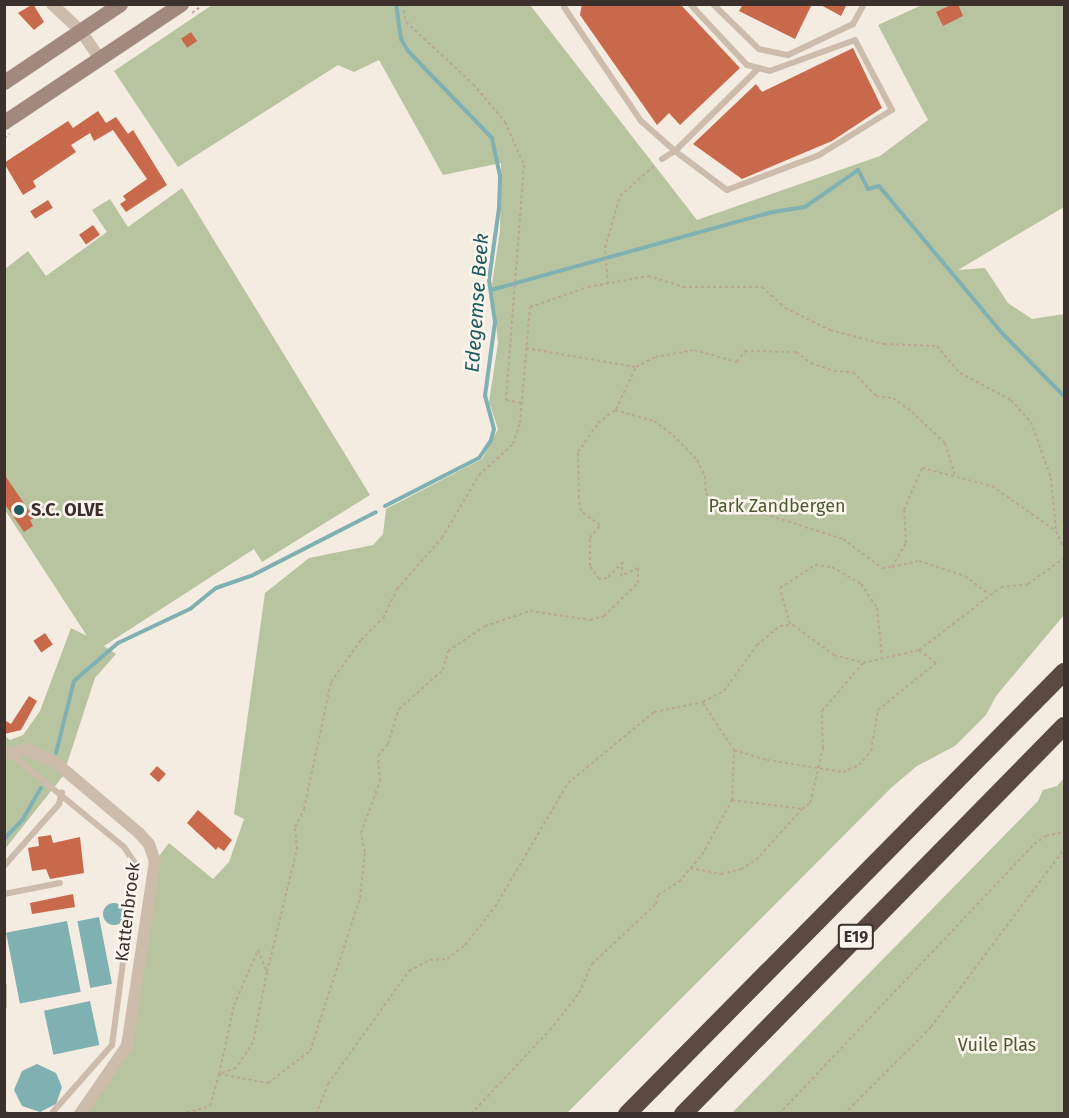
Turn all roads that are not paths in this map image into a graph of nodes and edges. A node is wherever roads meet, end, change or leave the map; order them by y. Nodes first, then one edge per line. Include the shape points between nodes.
1 (52, 4) edge
2 (120, 4) edge
3 (181, 4) edge
4 (690, 4) edge
5 (713, 4) edge
6 (864, 4) edge
7 (565, 5) edge
8 (81, 30) junction
9 (100, 58) junction
10 (759, 68) junction
11 (4, 82) edge
12 (4, 122) edge
13 (675, 151) junction
14 (662, 159) road end
15 (1065, 672) edge
16 (1065, 726) edge
17 (8, 752) edge
18 (62, 792) junction
19 (4, 866) edge
20 (60, 883) dead end
21 (4, 894) edge
22 (4, 986) edge
23 (4, 1006) edge
24 (51, 1113) edge
25 (80, 1113) edge
26 (627, 1113) edge
27 (682, 1113) edge

1 - 8 street
2 - 8 main road
3 - 9 main road
4 - 10 lane via 747,65
5 - 6 lane via 759,49 788,54 853,24
7 - 13 lane via 641,121
8 - 9 street
8 - 11 main road
9 - 12 main road
10 - 13 lane
10 - 13 lane via 770,71 791,66 855,40 892,110 819,155 727,190
13 - 14 lane
15 - 26 highway, E19
16 - 27 highway, E19
17 - 18 lane
17 - 25 street, Kattenbroek via 26,749 55,762 139,833 149,844 155,861 127,1046
18 - 19 lane via 59,804
18 - 24 lane via 124,847 136,865 112,1045
20 - 21 lane
22 - 23 lane

